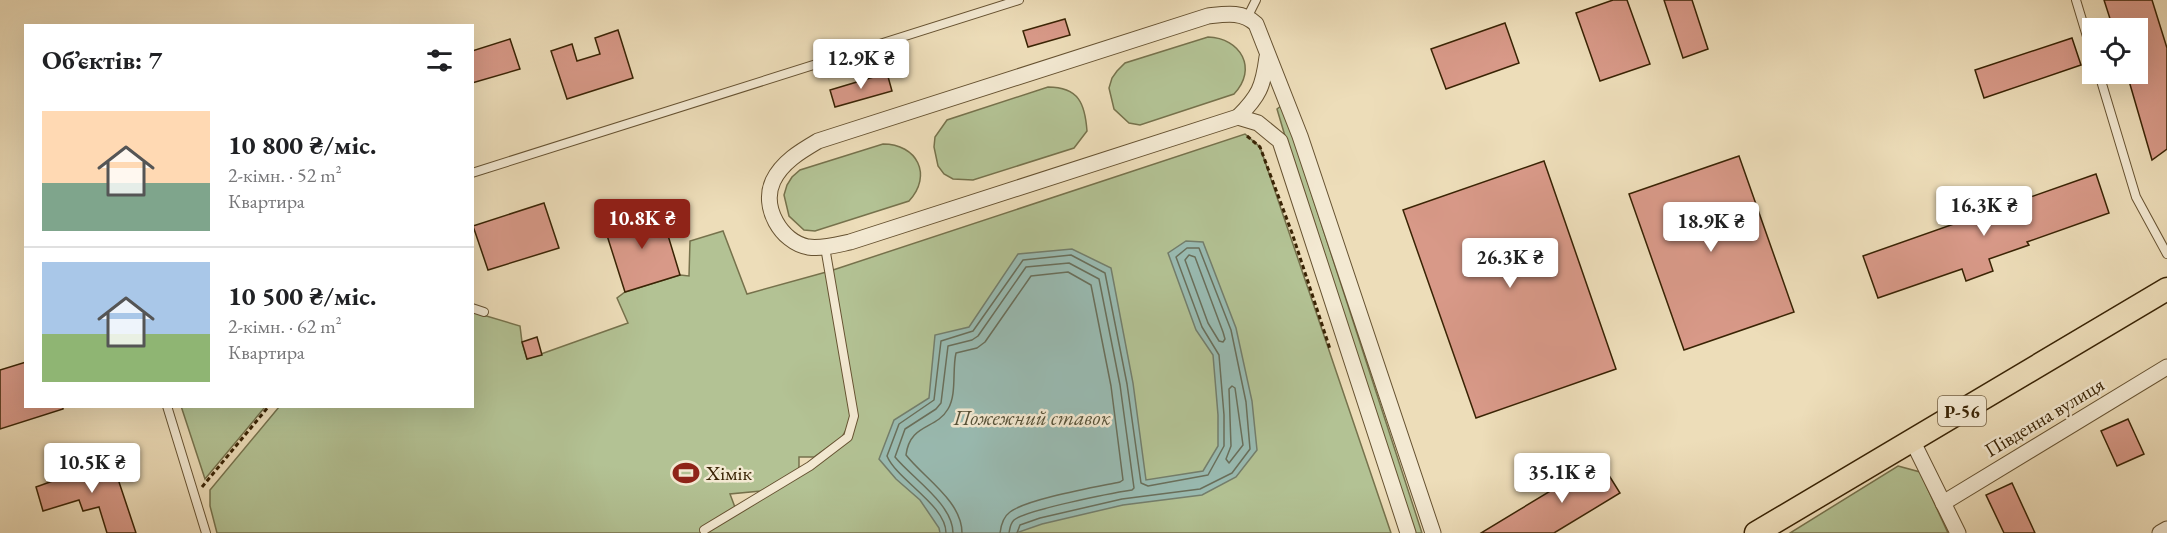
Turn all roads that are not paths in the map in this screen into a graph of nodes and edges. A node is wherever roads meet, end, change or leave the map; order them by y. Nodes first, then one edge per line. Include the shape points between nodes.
1 (1019, 0) edge
2 (1258, 0) edge
3 (2076, 0) edge
4 (1248, 16) junction
5 (2082, 20) edge
6 (1268, 55) junction
7 (2102, 84) edge
8 (1238, 117) junction
9 (474, 172) edge
10 (825, 247) junction
11 (2167, 254) edge
12 (2167, 289) edge
13 (474, 309) edge
14 (484, 312) dead end
15 (2167, 367) edge
16 (168, 408) edge
17 (1912, 440) junction
18 (1943, 503) junction
19 (2167, 529) edge
20 (704, 530) dead end
21 (206, 533) edge
22 (1408, 533) edge
23 (1433, 533) edge
24 (1756, 533) edge
25 (1958, 533) edge
26 (2160, 533) edge

1 - 9 lane
2 - 4 lane
3 - 5 lane
4 - 6 street via 1256,24
4 - 10 street via 1208,16 818,141 783,166 772,182 770,202 774,219 793,242
6 - 8 street via 1264,84
6 - 23 street via 1304,148
7 - 11 lane via 2136,197
8 - 10 street via 870,236
8 - 22 street via 1258,123 1280,141
10 - 20 lane via 854,416 848,437 810,466
12 - 17 main road, Р-56
13 - 14 lane
15 - 18 street, Південна вулиця
16 - 21 lane
17 - 18 street
17 - 24 main road, Р-56
18 - 25 street
19 - 26 street

